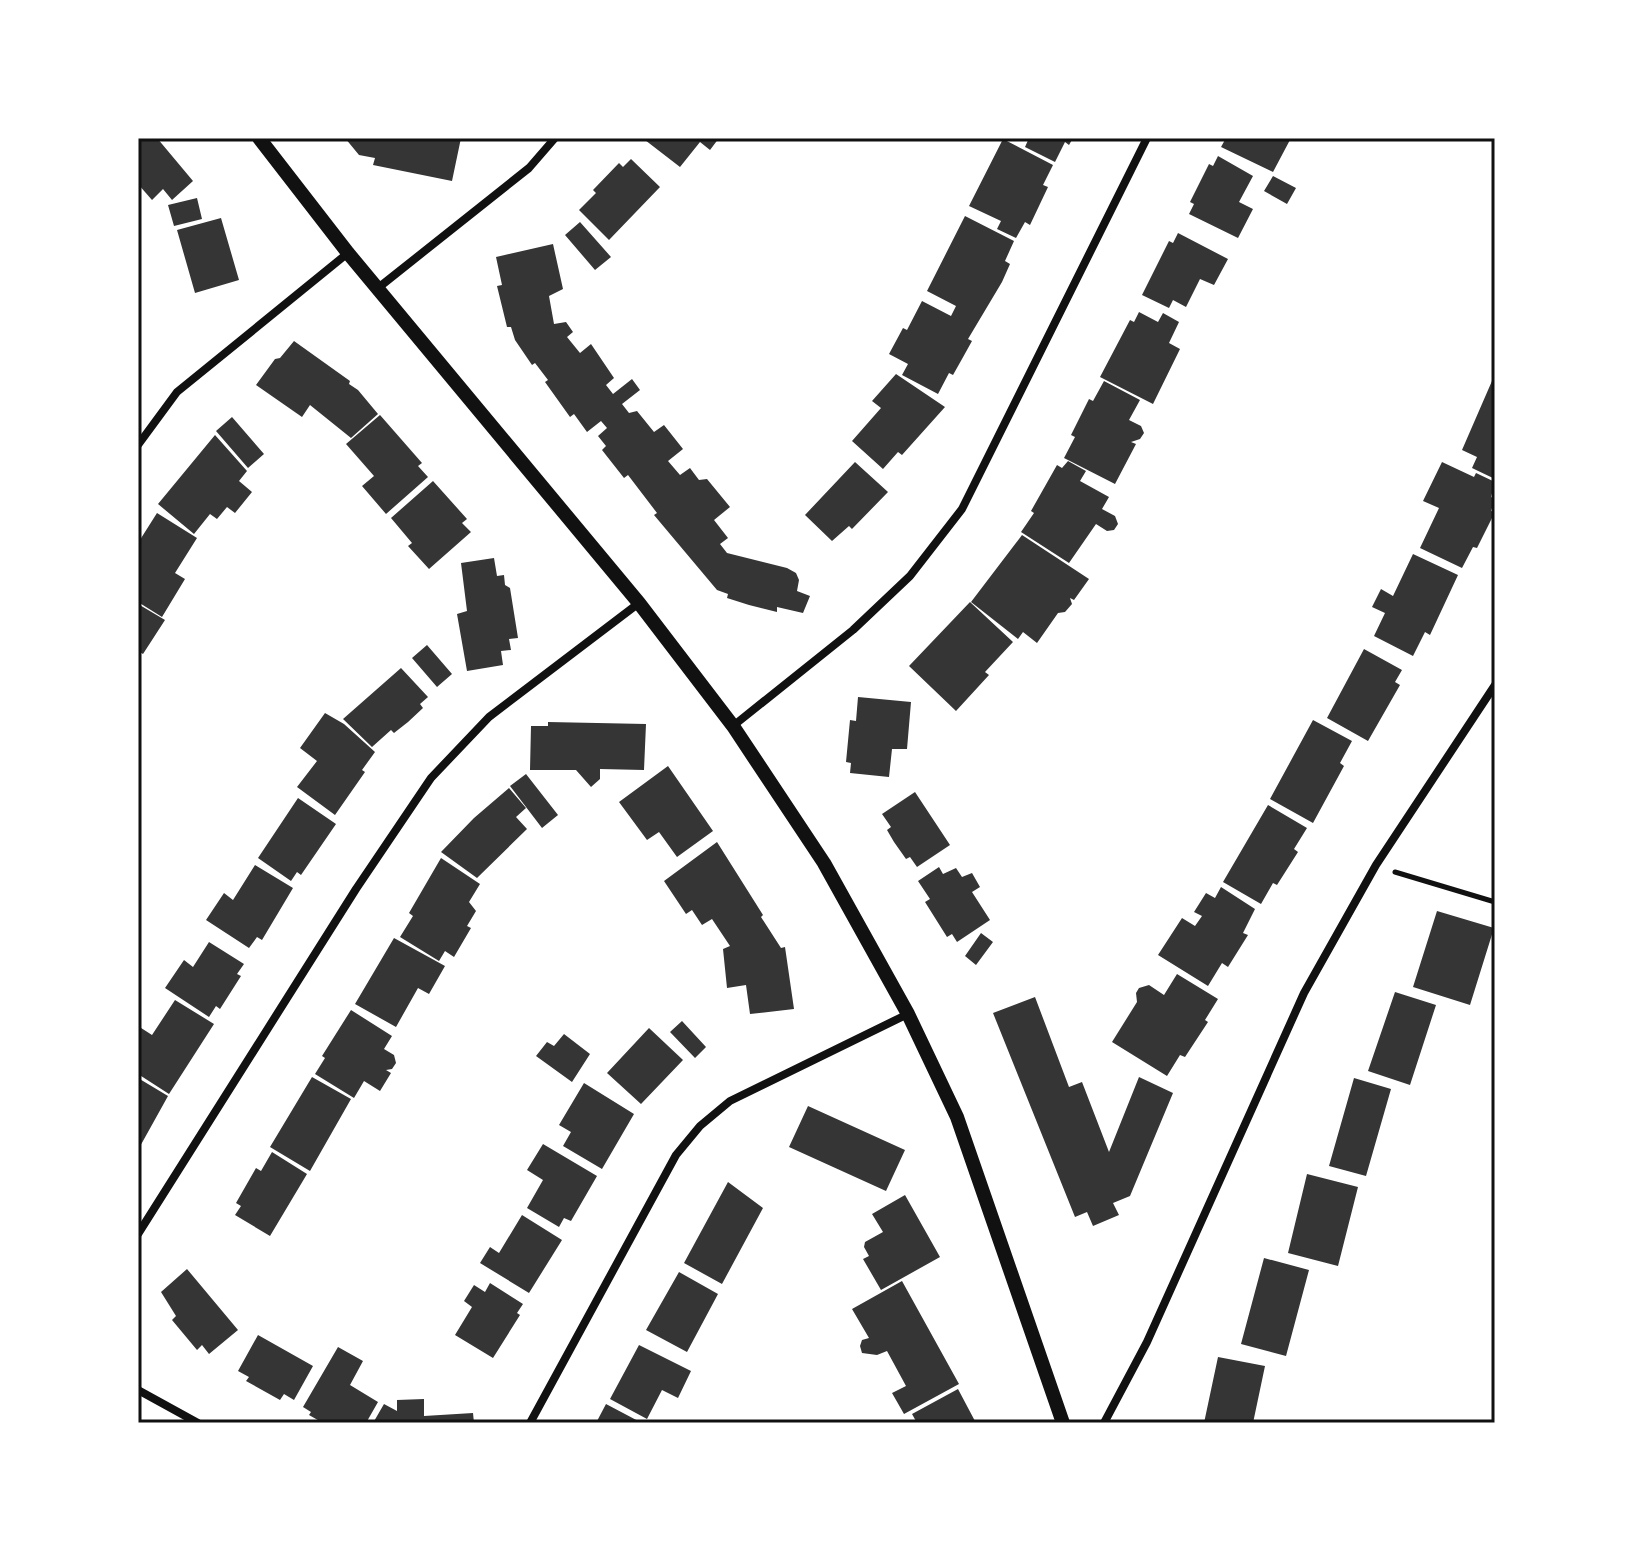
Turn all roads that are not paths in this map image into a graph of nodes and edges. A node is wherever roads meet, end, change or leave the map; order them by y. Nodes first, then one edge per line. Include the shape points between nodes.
1 (259, 138) edge
2 (555, 138) edge
3 (1147, 138) edge
4 (348, 253) junction
5 (378, 288) junction
6 (138, 445) edge
7 (639, 603) junction
8 (1495, 685) edge
9 (733, 726) junction
10 (908, 1014) junction
11 (138, 1234) edge
12 (138, 1390) edge
13 (198, 1423) edge
14 (530, 1423) edge
15 (1063, 1423) edge
16 (1104, 1423) edge

1 - 4 street
2 - 5 street via 529,168
3 - 9 street via 962,509 910,576 853,630
4 - 5 street
4 - 6 street via 177,392
5 - 7 street
7 - 9 street
7 - 11 street via 489,717 431,778
8 - 16 street via 1376,865 1304,993 1147,1342
9 - 10 street via 824,863
10 - 14 street via 730,1101 700,1126 676,1155
10 - 15 street via 957,1117
12 - 13 street

